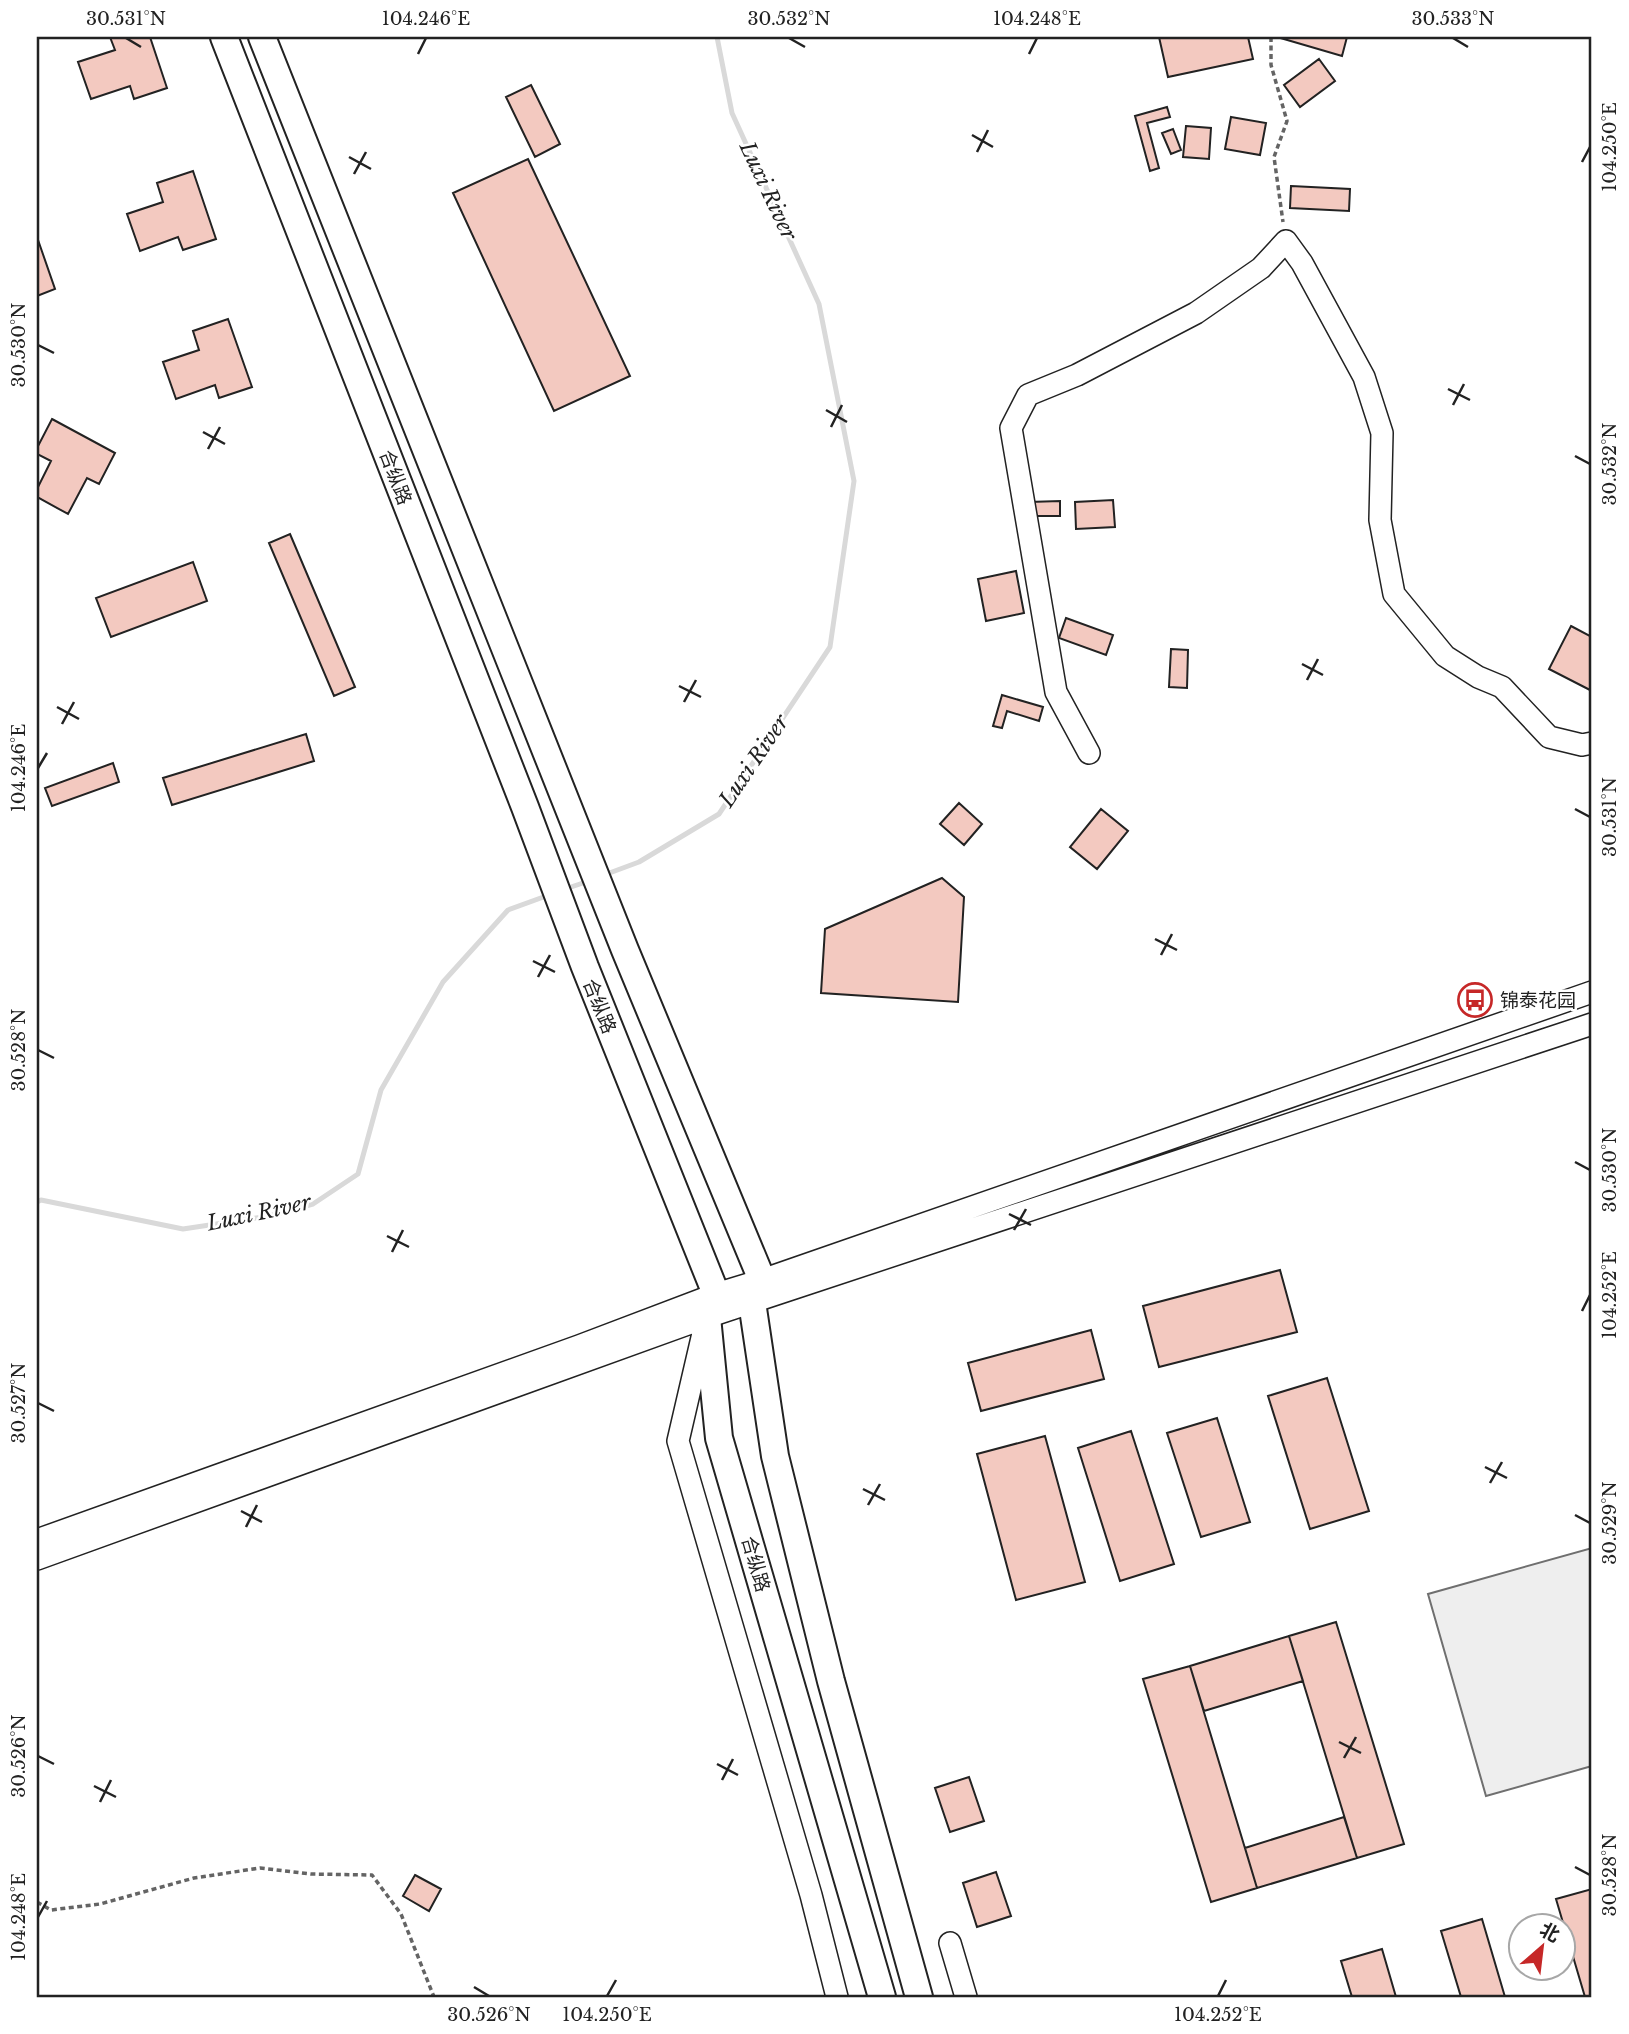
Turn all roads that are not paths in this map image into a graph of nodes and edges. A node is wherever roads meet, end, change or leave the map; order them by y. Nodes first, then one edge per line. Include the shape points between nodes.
1 (224, 37) edge
2 (262, 37) edge
3 (1592, 743) edge
4 (1089, 752) dead end
5 (1592, 992) edge
6 (1592, 1024) edge
7 (757, 1291) junction
8 (711, 1305) junction
9 (37, 1540) edge
10 (37, 1559) edge
11 (950, 1943) dead end
12 (837, 1997) edge
13 (882, 1997) edge
14 (919, 1997) edge
15 (966, 1997) edge

1 - 8 main road, 合纵路 via 525,807
2 - 7 main road, 合纵路
3 - 4 street via 1549,737 1502,687 1445,656 1394,594 1380,520 1382,433 1364,377 1286,241 1261,268 1196,313 1077,375 1028,395 1011,428 1056,692
5 - 7 street
6 - 7 street
7 - 8 street
7 - 14 main road via 775,1456
8 - 9 street via 579,1346
8 - 10 street
8 - 12 street via 678,1441
8 - 13 main road, 合纵路 via 719,1438
11 - 15 street

